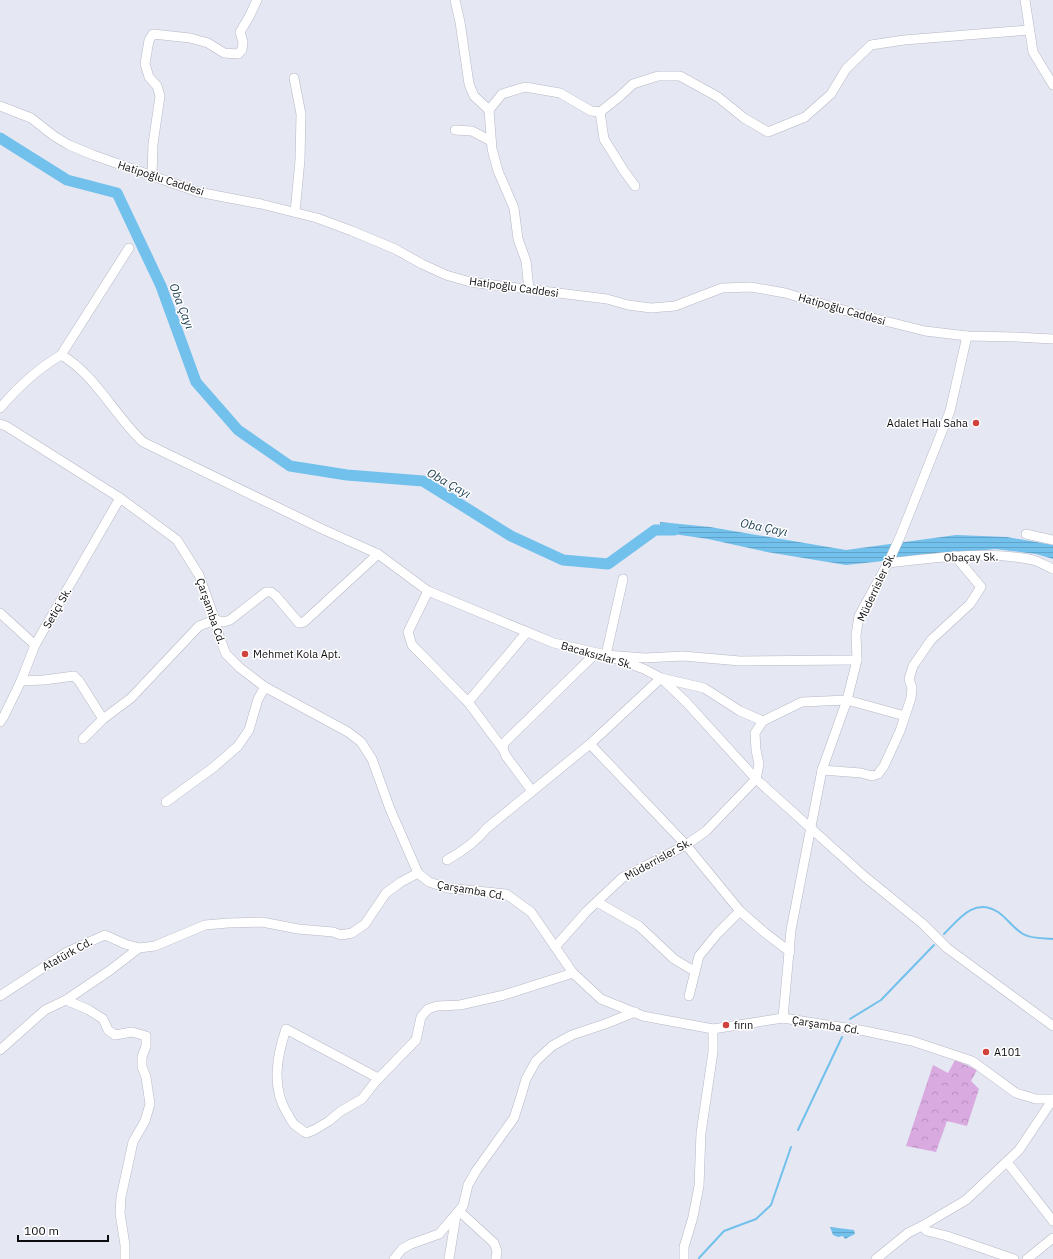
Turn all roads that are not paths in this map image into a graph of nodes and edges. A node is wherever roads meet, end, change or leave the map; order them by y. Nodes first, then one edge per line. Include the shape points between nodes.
1 (257, 0) edge
2 (455, 0) edge
3 (1025, 0) edge
4 (1029, 30) junction
5 (294, 78) dead end
6 (1053, 85) edge
7 (0, 106) edge
8 (489, 110) junction
9 (600, 112) junction
10 (455, 130) dead end
11 (491, 141) junction
12 (152, 175) junction
13 (635, 186) dead end
14 (295, 212) junction
15 (130, 248) dead end
16 (529, 290) junction
17 (967, 336) junction
18 (1053, 339) edge
19 (61, 355) junction
20 (0, 408) edge
21 (0, 424) edge
22 (120, 498) junction
23 (1026, 534) dead end
24 (1053, 540) edge
25 (378, 554) junction
26 (955, 556) junction
27 (888, 563) junction
28 (1053, 569) edge
29 (623, 579) dead end
30 (428, 591) junction
31 (0, 613) edge
32 (215, 620) junction
33 (527, 632) junction
34 (35, 646) junction
35 (596, 653) junction
36 (606, 655) junction
37 (856, 660) junction
38 (661, 678) junction
39 (20, 681) junction
40 (265, 687) junction
41 (847, 700) junction
42 (468, 702) junction
43 (905, 716) junction
44 (103, 719) junction
45 (763, 721) junction
46 (0, 722) edge
47 (83, 738) dead end
48 (590, 744) junction
49 (502, 749) junction
50 (822, 770) junction
51 (756, 779) junction
52 (532, 791) junction
53 (166, 802) dead end
54 (811, 828) junction
55 (686, 845) junction
56 (447, 860) dead end
57 (418, 873) junction
58 (597, 902) junction
59 (740, 911) junction
60 (555, 947) junction
61 (139, 948) junction
62 (790, 952) junction
63 (694, 971) junction
64 (572, 973) junction
65 (0, 996) edge
66 (689, 996) dead end
67 (66, 1000) junction
68 (634, 1012) junction
69 (783, 1018) junction
70 (1053, 1026) edge
71 (713, 1029) junction
72 (0, 1050) edge
73 (378, 1078) junction
74 (1053, 1099) edge
75 (1007, 1162) junction
76 (457, 1213) junction
77 (1053, 1221) edge
78 (922, 1226) junction
79 (1053, 1238) edge
80 (125, 1259) edge
81 (394, 1259) edge
82 (449, 1259) edge
83 (496, 1259) edge
84 (684, 1259) edge
85 (876, 1259) edge
86 (1014, 1259) edge
87 (1027, 1259) edge

1 - 12 street via 240,32 243,42 242,50 238,54 224,53 208,43 190,38 153,34 149,40 145,64 160,96 153,144
2 - 8 street via 469,84 474,96
3 - 4 street
4 - 6 street via 1033,52
4 - 9 street via 870,44 846,69 831,94 805,117 768,132 744,118 718,97 680,76 658,76 632,84
5 - 14 street via 300,114 300,160
7 - 12 street, Hatipoğlu Caddesi via 31,118 54,136 92,156
8 - 9 street via 502,94 525,87 560,93 591,111
8 - 11 street
9 - 13 street via 604,139
10 - 11 street via 472,131
11 - 16 street via 498,170 514,208 518,239 526,261
12 - 14 street, Hatipoğlu Caddesi via 198,192
14 - 16 street, Hatipoğlu Caddesi via 352,231 452,277
15 - 19 street
16 - 17 street, Hatipoğlu Caddesi via 607,299 651,308 675,306 722,288 750,287 785,293 925,331
17 - 18 street, Hatipoğlu Caddesi
17 - 27 street, Müderrisler Sk. via 950,411
19 - 20 street via 43,366
19 - 25 street, Bacaksızlar Sk. via 87,376 143,442
21 - 22 street, Çarşamba Cd.
22 - 32 street, Çarşamba Cd. via 177,540 199,575
22 - 34 street, Setiçi Sk.
23 - 24 street
25 - 30 street, Bacaksızlar Sk.
25 - 32 street via 304,622 299,623 271,592 266,592 230,620
26 - 27 street, Obaçay Sk.
26 - 28 street, Obaçay Sk. via 991,555 1034,560
26 - 43 street via 981,587 970,604 931,640 913,666 909,679 912,688 911,698
27 - 37 street, Müderrisler Sk. via 860,616 856,635
29 - 36 street
30 - 33 street, Bacaksızlar Sk.
30 - 42 street via 408,632 409,639
31 - 34 street
32 - 40 street, Çarşamba Cd. via 226,654
32 - 44 street via 199,626 131,698
33 - 35 street, Bacaksızlar Sk.
33 - 42 street
34 - 39 street, Setiçi Sk.
35 - 36 street, Bacaksızlar Sk.
35 - 49 street via 504,743
36 - 37 street via 645,658 683,656 740,661
36 - 38 street, Bacaksızlar Sk.
37 - 41 street, Müderrisler Sk.
38 - 45 street, Bacaksızlar Sk. via 704,688 740,711
38 - 48 street
38 - 51 street
39 - 44 street via 74,676
39 - 46 street, Setiçi Sk.
40 - 53 street via 258,699 249,730 238,746 214,768
40 - 57 street, Çarşamba Cd. via 348,732 361,742 372,759
41 - 43 street
41 - 45 street via 802,702
41 - 50 street, Müderrisler Sk.
42 - 49 street
43 - 50 street via 884,766 878,774 872,776 861,772
44 - 47 street
45 - 51 street via 755,733 759,764
48 - 52 street
48 - 55 street
49 - 52 street
50 - 54 street, Müderrisler Sk.
51 - 54 street
51 - 55 street, Müderrisler Sk. via 706,830
52 - 56 street via 487,828 478,839
54 - 62 street, Müderrisler Sk. via 791,930
54 - 70 street via 923,924 947,948
55 - 58 street, Müderrisler Sk. via 622,878
55 - 59 street
57 - 60 street, Çarşamba Cd. via 429,882 447,888 506,894 531,912
57 - 61 street via 386,893 365,924 352,933 341,935 262,922 228,922 205,925 155,946
58 - 60 street, Müderrisler Sk.
58 - 63 street via 639,926 674,959
59 - 62 street
59 - 63 street via 699,956
60 - 64 street, Çarşamba Cd.
61 - 65 street, Atatürk Cd. via 105,935 67,952
61 - 67 street
62 - 69 street, Müderrisler Sk.
63 - 66 street
64 - 68 street, Çarşamba Cd. via 601,999
64 - 73 street via 504,995 460,1006 437,1006 428,1009 421,1017 416,1040
67 - 72 street via 45,1010
67 - 80 street via 103,1019 108,1030 115,1035 132,1032 146,1036 142,1067 150,1104 145,1121 133,1142 120,1197
68 - 71 street, Çarşamba Cd. via 643,1016
68 - 76 street via 572,1035 552,1046 536,1062 526,1079 514,1118 476,1171 468,1185 463,1206
69 - 71 street, Çarşamba Cd.
69 - 74 street, Çarşamba Cd. via 912,1041 972,1061 1016,1092 1036,1099
71 - 84 street via 713,1052 701,1133 699,1186 684,1247
73 - 73 street via 362,1099 306,1133 294,1124 281,1104 278,1094 276,1080 280,1048 286,1029
74 - 75 street via 1019,1150
75 - 77 street
75 - 78 street via 966,1200
76 - 81 street via 439,1234 402,1248
76 - 82 street
76 - 83 street via 494,1243
78 - 85 street via 908,1233
78 - 86 street via 927,1231
79 - 87 street

